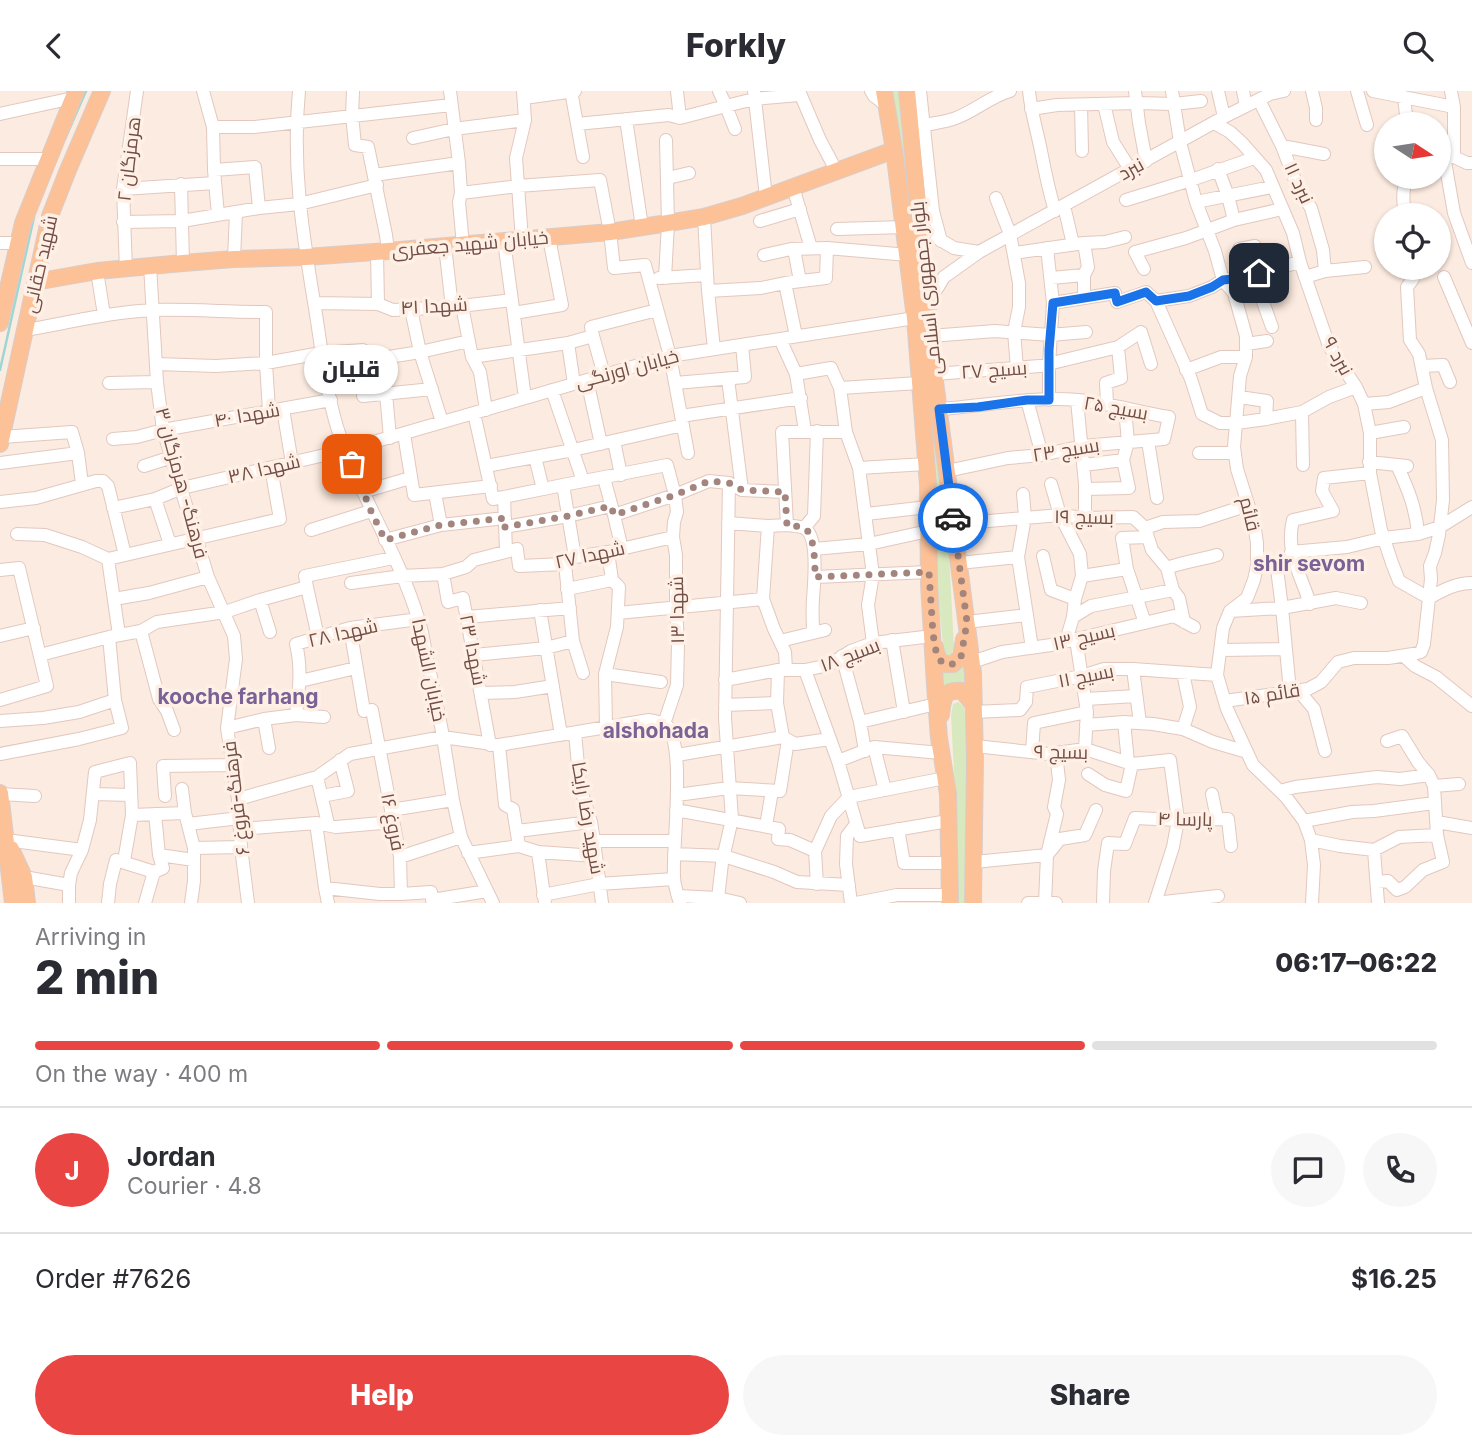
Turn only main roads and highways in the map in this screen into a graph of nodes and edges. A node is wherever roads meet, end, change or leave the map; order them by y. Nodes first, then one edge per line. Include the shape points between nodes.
1 (102, 91) edge
2 (907, 91) edge
3 (71, 94) edge
4 (885, 99) edge
5 (894, 150) junction
6 (913, 227) junction
7 (5, 280) edge
8 (35, 282) junction
9 (0, 323) edge
10 (1, 440) edge
11 (967, 622) junction
12 (933, 635) junction
13 (974, 708) junction
14 (940, 745) junction
15 (0, 794) edge
16 (7, 847) junction
17 (950, 899) edge
18 (13, 903) edge
19 (27, 903) edge
20 (973, 903) edge

1 - 8 main road, شهید حقانی via 50,216
2 - 6 main road, بلوار جمهوری اسلامی via 918,127
3 - 7 main road, شهید حقانی
4 - 5 main road, بلوار جمهوری اسلامی
5 - 6 main road, بلوار جمهوری اسلامی
5 - 8 main road, خیابان شهید جعفری via 704,217 610,232 382,252 234,258
6 - 11 main road, بلوار جمهوری اسلامی
6 - 12 main road, بلوار جمهوری اسلامی via 908,255 926,464
7 - 9 main road, شهید حقانی
8 - 10 main road, شهید حقانی
11 - 12 main road via 961,657 953,664 944,664 937,657
11 - 13 main road, بلوار جمهوری اسلامی
12 - 14 main road, بلوار جمهوری اسلامی
13 - 14 main road via 962,691 946,694
13 - 20 main road, بلوار جمهوری اسلامی
14 - 17 main road, بلوار جمهوری اسلامی via 948,794
15 - 16 main road
16 - 18 main road
16 - 19 main road via 24,877

